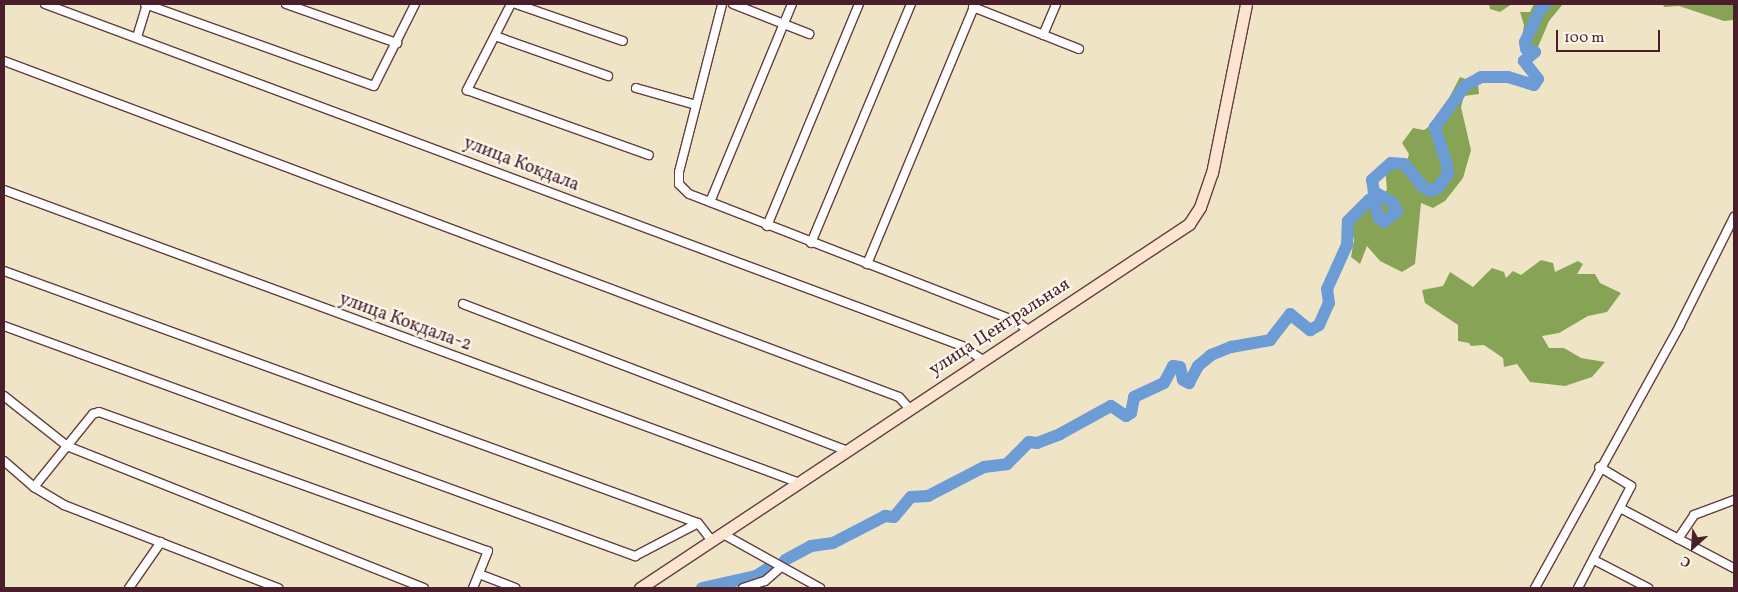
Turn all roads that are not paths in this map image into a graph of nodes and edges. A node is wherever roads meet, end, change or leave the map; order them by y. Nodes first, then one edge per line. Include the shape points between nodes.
1 (45, 4) edge
2 (146, 4) edge
3 (286, 4) edge
4 (415, 4) edge
5 (511, 4) edge
6 (516, 4) edge
7 (722, 4) edge
8 (733, 4) edge
9 (792, 4) edge
10 (859, 4) edge
11 (911, 4) edge
12 (1056, 4) edge
13 (1246, 4) edge
14 (974, 6) edge
15 (783, 24) junction
16 (809, 34) dead end
17 (1043, 35) junction
18 (495, 36) junction
19 (137, 37) junction
20 (623, 41) dead end
21 (397, 43) junction
22 (1079, 49) dead end
23 (4, 61) edge
24 (608, 76) dead end
25 (636, 88) dead end
26 (696, 105) junction
27 (649, 155) dead end
28 (4, 190) edge
29 (710, 202) junction
30 (1734, 217) edge
31 (767, 226) junction
32 (811, 243) junction
33 (867, 264) junction
34 (4, 270) edge
35 (463, 304) dead end
36 (4, 326) edge
37 (1028, 330) junction
38 (983, 360) junction
39 (4, 396) edge
40 (909, 408) junction
41 (67, 446) junction
42 (845, 450) junction
43 (4, 461) edge
44 (1599, 468) junction
45 (797, 482) junction
46 (34, 487) junction
47 (1734, 500) edge
48 (1620, 508) junction
49 (698, 523) junction
50 (723, 534) junction
51 (1678, 539) junction
52 (712, 541) junction
53 (161, 542) junction
54 (1594, 560) junction
55 (781, 567) junction
56 (1734, 568) edge
57 (479, 574) junction
58 (129, 588) edge
59 (278, 588) edge
60 (424, 588) edge
61 (473, 588) edge
62 (515, 588) edge
63 (640, 588) edge
64 (743, 588) edge
65 (820, 588) edge
66 (1535, 588) edge
67 (1578, 588) edge
68 (1648, 588) edge

1 - 19 street, улица Кокдала
2 - 19 street
2 - 21 street via 374,86
3 - 21 street
4 - 21 street
5 - 18 street
6 - 20 street
7 - 26 street
8 - 15 street
9 - 15 street
10 - 31 street
11 - 32 street
12 - 17 street
13 - 37 main road, улица Центральная via 1212,173 1200,207 1189,224
14 - 17 street
14 - 33 street
15 - 16 street
15 - 29 street
17 - 22 street
18 - 24 street
18 - 27 street via 467,90
19 - 38 street, улица Кокдала via 962,346
23 - 40 street via 899,397
25 - 26 street
26 - 29 street via 679,172 680,184 689,194
28 - 45 street, улица Кокдала-2
29 - 31 street
30 - 44 street via 1680,325
31 - 32 street
32 - 33 street
33 - 37 street via 1016,321
34 - 49 street
35 - 42 street
36 - 49 street via 635,556
37 - 38 main road, улица Центральная
38 - 40 main road, улица Центральная
39 - 41 street
40 - 42 main road, улица Центральная
41 - 46 street
41 - 57 street via 93,414 99,412 488,551
41 - 60 street
42 - 45 main road, улица Центральная
43 - 46 street
44 - 48 street via 1632,486
44 - 66 street
45 - 50 main road, улица Центральная
46 - 53 street via 64,505
47 - 51 street via 1694,515
48 - 51 street
48 - 54 street
49 - 52 street
50 - 52 main road, улица Центральная
50 - 55 street
51 - 56 street
52 - 63 main road, улица Центральная
53 - 58 street
53 - 59 street
54 - 67 street
54 - 68 street
55 - 64 street via 765,581
55 - 65 street
57 - 61 street
57 - 62 street

